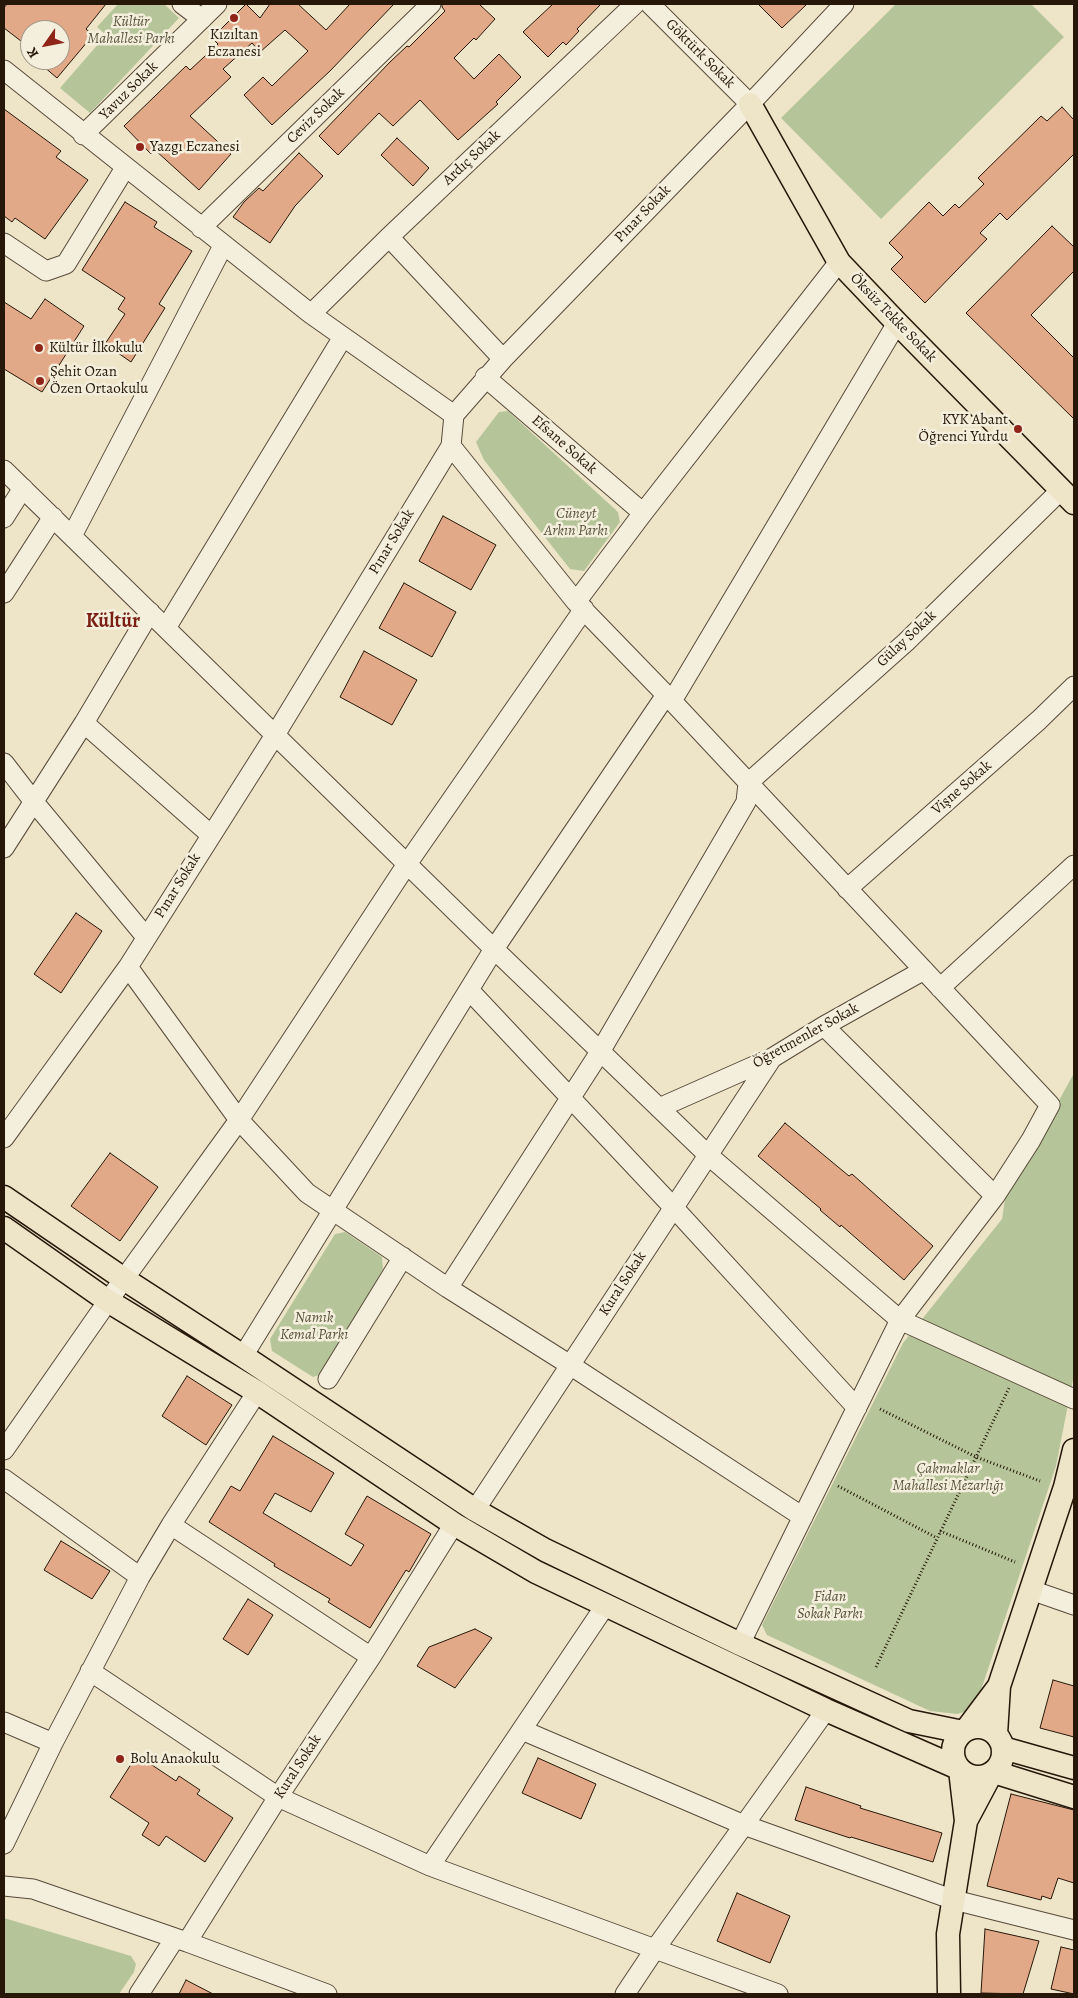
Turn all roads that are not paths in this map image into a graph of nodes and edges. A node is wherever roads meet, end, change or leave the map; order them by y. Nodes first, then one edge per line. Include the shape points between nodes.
1 (182, 4) edge
2 (218, 4) edge
3 (431, 4) edge
4 (635, 4) edge
5 (650, 4) edge
6 (844, 4) edge
7 (202, 19) junction
8 (6, 77) edge
9 (750, 104) junction
10 (83, 135) junction
11 (125, 168) junction
12 (201, 228) junction
13 (389, 237) junction
14 (4, 243) edge
15 (223, 246) junction
16 (839, 262) junction
17 (310, 314) junction
18 (897, 323) junction
19 (343, 337) junction
20 (503, 358) junction
21 (485, 378) junction
22 (454, 415) junction
23 (451, 446) junction
24 (4, 470) edge
25 (23, 488) junction
26 (1068, 496) edge
27 (643, 513) junction
28 (52, 517) junction
29 (4, 518) edge
30 (72, 536) junction
31 (4, 593) edge
32 (580, 606) junction
33 (150, 612) junction
34 (166, 628) junction
35 (1074, 686) edge
36 (669, 698) junction
37 (84, 723) junction
38 (275, 735) junction
39 (4, 763) edge
40 (748, 783) junction
41 (34, 802) junction
42 (210, 835) junction
43 (4, 848) edge
44 (407, 864) junction
45 (1074, 865) edge
46 (847, 889) junction
47 (146, 937) junction
48 (494, 949) junction
49 (128, 967) junction
50 (924, 970) junction
51 (940, 988) junction
52 (469, 990) junction
53 (824, 1026) junction
54 (600, 1052) junction
55 (772, 1058) junction
56 (570, 1098) junction
57 (658, 1108) junction
58 (239, 1120) junction
59 (4, 1138) edge
60 (708, 1155) junction
61 (995, 1196) junction
62 (4, 1197) edge
63 (674, 1208) junction
64 (333, 1210) junction
65 (4, 1228) edge
66 (402, 1257) junction
67 (124, 1279) junction
68 (448, 1288) junction
69 (108, 1301) junction
70 (900, 1320) junction
71 (243, 1356) junction
72 (570, 1365) junction
73 (328, 1379) dead end
74 (256, 1392) junction
75 (1074, 1399) edge
76 (857, 1408) junction
77 (4, 1450) edge
78 (1074, 1450) edge
79 (4, 1479) edge
80 (475, 1510) junction
81 (803, 1517) junction
82 (454, 1524) junction
83 (171, 1525) junction
84 (140, 1577) junction
85 (1031, 1590) junction
86 (1074, 1605) edge
87 (605, 1606) junction
88 (740, 1644) junction
89 (370, 1657) junction
90 (90, 1671) junction
91 (999, 1686) junction
92 (826, 1710) junction
93 (4, 1722) edge
94 (522, 1730) junction
95 (964, 1731) junction
96 (1000, 1741) junction
97 (53, 1743) junction
98 (1074, 1768) edge
99 (959, 1769) junction
100 (992, 1773) junction
101 (278, 1797) junction
102 (1074, 1797) edge
103 (966, 1820) junction
104 (744, 1825) junction
105 (4, 1844) edge
106 (430, 1866) junction
107 (4, 1886) edge
108 (954, 1900) junction
109 (1074, 1930) edge
110 (181, 1940) junction
111 (655, 1949) junction
112 (139, 1994) edge
113 (327, 1994) edge
114 (625, 1994) edge
115 (778, 1994) edge
116 (949, 1994) edge

1 - 7 street
2 - 7 street, Yavuz Sokak
3 - 12 street, Ceviz Sokak
4 - 13 street, Ardıç Sokak
5 - 9 street, Göktürk Sokak
6 - 9 street, Pınar Sokak
7 - 10 street, Yavuz Sokak
8 - 10 street
9 - 16 main road, Öksüz Tekke Sokak
9 - 20 street, Pınar Sokak
10 - 11 street
11 - 12 street
11 - 14 street via 66,264 46,271
12 - 15 street
13 - 17 street, Ardıç Sokak
13 - 20 street
15 - 17 street
15 - 30 street
16 - 18 main road, Öksüz Tekke Sokak
16 - 27 street
17 - 19 street
18 - 26 main road, Öksüz Tekke Sokak
18 - 36 street
19 - 22 street
19 - 34 street
20 - 21 street, Pınar Sokak
21 - 22 street, Pınar Sokak
21 - 27 street, Efsane Sokak
22 - 23 street, Pınar Sokak
23 - 32 street
23 - 38 street, Pınar Sokak
24 - 25 street
25 - 28 street
25 - 29 street
26 - 40 street, Gülay Sokak
27 - 32 street
28 - 30 street
28 - 31 street
30 - 33 street
32 - 36 street
32 - 44 street
33 - 34 street
33 - 37 street
34 - 38 street
35 - 46 street, Vişne Sokak
36 - 40 street
36 - 48 street
37 - 41 street
37 - 42 street
38 - 42 street, Pınar Sokak
38 - 44 street
39 - 41 street
40 - 46 street
40 - 54 street via 746,802
41 - 43 street
41 - 47 street
42 - 47 street, Pınar Sokak
44 - 48 street
44 - 58 street
45 - 51 street
46 - 50 street
47 - 49 street, Pınar Sokak
48 - 52 street
48 - 54 street
49 - 58 street
49 - 59 street, Pınar Sokak
50 - 51 street
50 - 53 street, Öğretmenler Sokak
51 - 61 street via 1050,1105
52 - 56 street
52 - 64 street
53 - 55 street, Öğretmenler Sokak
53 - 61 street
54 - 56 street
54 - 57 street
55 - 57 street, Öğretmenler Sokak
55 - 60 street, Kural Sokak
56 - 63 street
56 - 68 street
57 - 60 street
58 - 64 street via 307,1193
58 - 67 street
60 - 63 street, Kural Sokak
60 - 70 street
61 - 70 street
62 - 67 main road
63 - 72 street, Kural Sokak
63 - 76 street
64 - 66 street
64 - 71 street
65 - 69 main road
66 - 68 street
66 - 73 street
67 - 69 street
67 - 71 main road
68 - 72 street
69 - 74 main road
69 - 77 street
70 - 75 street
70 - 76 street
71 - 80 main road
72 - 80 street, Kural Sokak
72 - 81 street
74 - 82 main road
74 - 83 street
76 - 81 street
78 - 85 main road
79 - 84 street
80 - 88 main road via 545,1550
81 - 88 street
82 - 87 main road via 536,1572
82 - 89 street, Kural Sokak
83 - 84 street
83 - 89 street
84 - 90 street
85 - 86 street
85 - 91 main road
87 - 92 main road
87 - 94 street
88 - 95 main road via 909,1721
89 - 101 street, Kural Sokak
90 - 97 street
90 - 101 street
91 - 95 main road
91 - 96 main road
92 - 99 main road
92 - 104 street
93 - 97 street
94 - 104 street
94 - 106 street
95 - 96 main road via 981,1727 989,1729
95 - 99 main road via 954,1744 954,1760
96 - 98 main road
96 - 100 main road via 1003,1759
97 - 105 street
99 - 100 main road via 979,1778
99 - 103 main road
100 - 102 main road
100 - 103 main road
101 - 106 street
101 - 110 street, Kural Sokak
103 - 108 main road
104 - 108 street
104 - 111 street
106 - 111 street
107 - 110 street via 33,1889
108 - 109 street
108 - 116 main road via 948,1934
110 - 112 street, Kural Sokak
110 - 113 street
111 - 114 street
111 - 115 street

